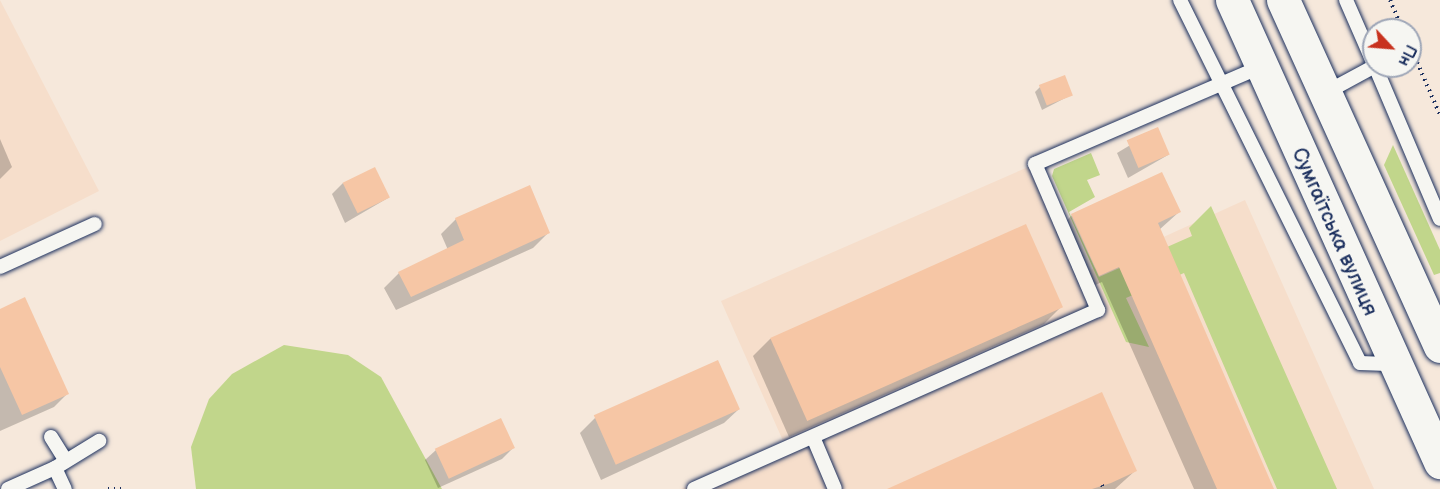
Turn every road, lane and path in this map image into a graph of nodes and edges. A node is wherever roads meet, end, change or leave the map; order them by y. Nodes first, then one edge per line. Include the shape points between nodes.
1 (1180, 0) edge
2 (1232, 0) edge
3 (1283, 0) edge
4 (1346, 0) edge
5 (1390, 0) edge
6 (1398, 18) edge
7 (1362, 36) edge
8 (1260, 67) junction
9 (1362, 73) edge
10 (1422, 74) edge
11 (1380, 78) edge
12 (1220, 84) junction
13 (1325, 93) junction
14 (1440, 115) edge
15 (1440, 219) edge
16 (95, 224) dead end
17 (0, 267) edge
18 (1440, 346) edge
19 (1394, 364) junction
20 (51, 437) dead end
21 (813, 437) junction
22 (99, 441) dead end
23 (1440, 462) edge
24 (61, 464) junction
25 (8, 489) edge
26 (65, 489) edge
27 (108, 489) edge
28 (126, 489) edge
29 (694, 489) edge
30 (836, 489) edge

1 - 12 lane
2 - 8 main road, Сумгаїтська вулиця
3 - 13 main road
4 - 7 lane
5 - 6 path
8 - 12 lane
8 - 19 main road, Сумгаїтська вулиця
9 - 13 lane
10 - 14 path
11 - 15 lane
12 - 19 lane via 1360,363
12 - 21 lane via 1035,164 1098,310
13 - 18 main road
16 - 17 lane
19 - 23 main road, Сумгаїтська вулиця
20 - 24 lane
21 - 29 lane
21 - 30 lane
22 - 24 lane
24 - 25 lane
24 - 26 lane
27 - 28 path

